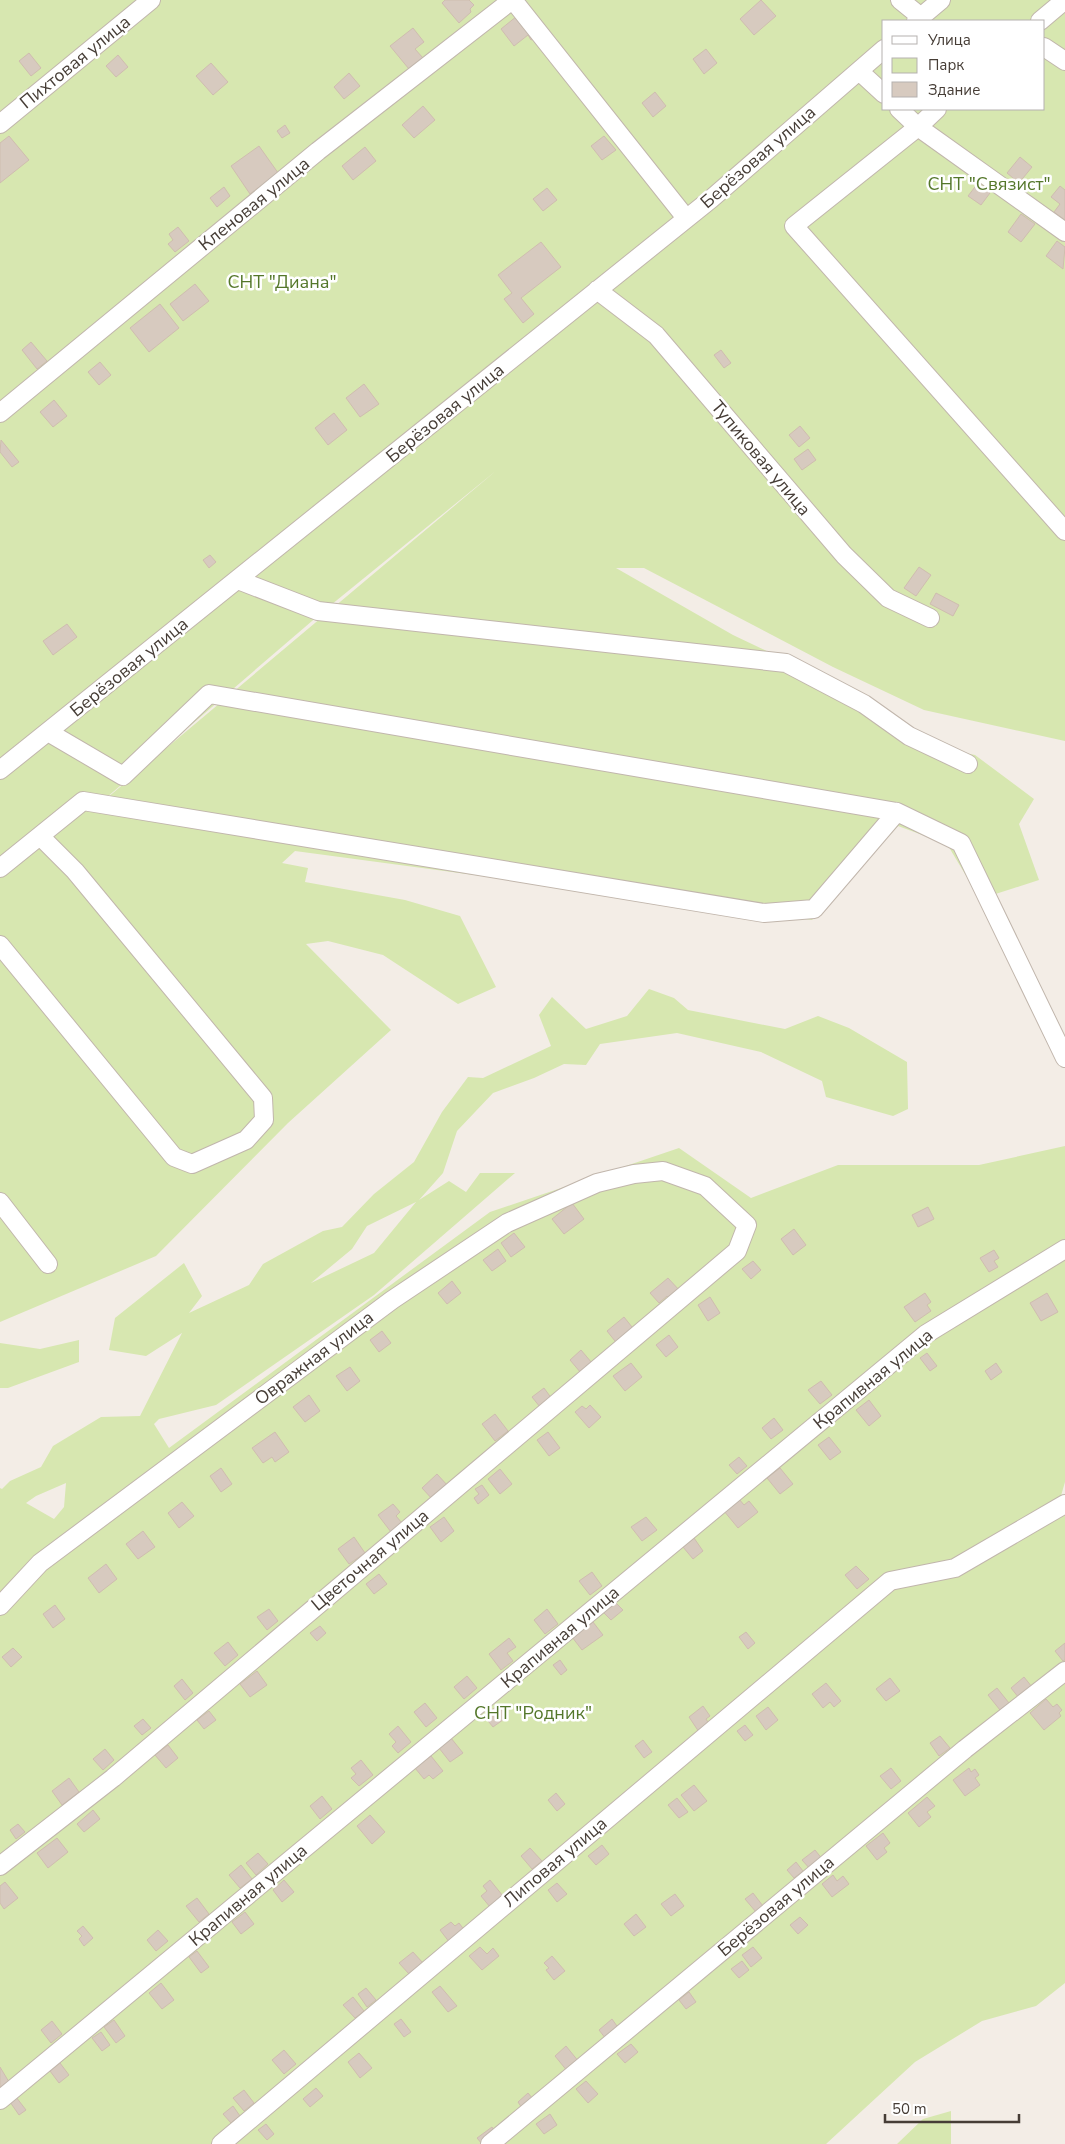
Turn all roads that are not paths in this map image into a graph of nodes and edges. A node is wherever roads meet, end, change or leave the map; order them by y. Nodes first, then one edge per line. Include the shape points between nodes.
1 (151, 0) edge
2 (512, 0) edge
3 (900, 0) edge
4 (941, 0) edge
5 (1065, 0) edge
6 (920, 20) edge
7 (1041, 20) edge
8 (1045, 48) edge
9 (882, 51) edge
10 (1065, 62) edge
11 (859, 71) junction
12 (882, 92) edge
13 (900, 110) edge
14 (936, 110) edge
15 (0, 124) edge
16 (918, 127) junction
17 (686, 218) junction
18 (1065, 232) edge
19 (597, 290) junction
20 (0, 413) edge
21 (1065, 531) edge
22 (238, 580) junction
23 (930, 618) dead end
24 (48, 732) junction
25 (968, 764) dead end
26 (0, 770) edge
27 (897, 812) junction
28 (40, 836) junction
29 (0, 868) edge
30 (0, 944) edge
31 (1065, 1058) edge
32 (0, 1202) edge
33 (1065, 1249) edge
34 (737, 1250) joint
35 (48, 1264) dead end
36 (1065, 1504) edge
37 (0, 1606) edge
38 (1065, 1671) edge
39 (0, 1866) edge
40 (0, 2100) edge
41 (221, 2144) edge
42 (490, 2144) edge

1 - 15 street, Пихтовая улица
2 - 17 street
2 - 20 street, Кленовая улица via 318,151
3 - 6 street
4 - 6 street
5 - 7 street
8 - 10 street
9 - 11 street, Берёзовая улица
11 - 12 street
11 - 17 street, Берёзовая улица
13 - 16 street
14 - 16 street
16 - 18 street
16 - 21 street via 794,226
17 - 19 street, Берёзовая улица
19 - 22 street, Берёзовая улица
19 - 23 street, Тупиковая улица via 656,335 844,556 888,598
22 - 24 street, Берёзовая улица
22 - 25 street via 318,611 786,664 864,704 909,736
24 - 26 street, Берёзовая улица
24 - 27 street via 123,776 209,694
27 - 28 street via 814,909 764,913 83,801
27 - 31 street via 961,843
28 - 29 street
28 - 30 street via 75,871 263,1098 264,1120 246,1140 192,1164 174,1157
32 - 35 street
33 - 40 street, Крапивная улица via 926,1334
34 - 37 street, Овражная улица via 747,1225 705,1186 663,1171 597,1183 507,1223 392,1300 40,1563
34 - 39 street, Цветочная улица via 113,1778
36 - 41 street, Липовая улица via 955,1568 890,1581
38 - 42 street, Берёзовая улица via 965,1749

